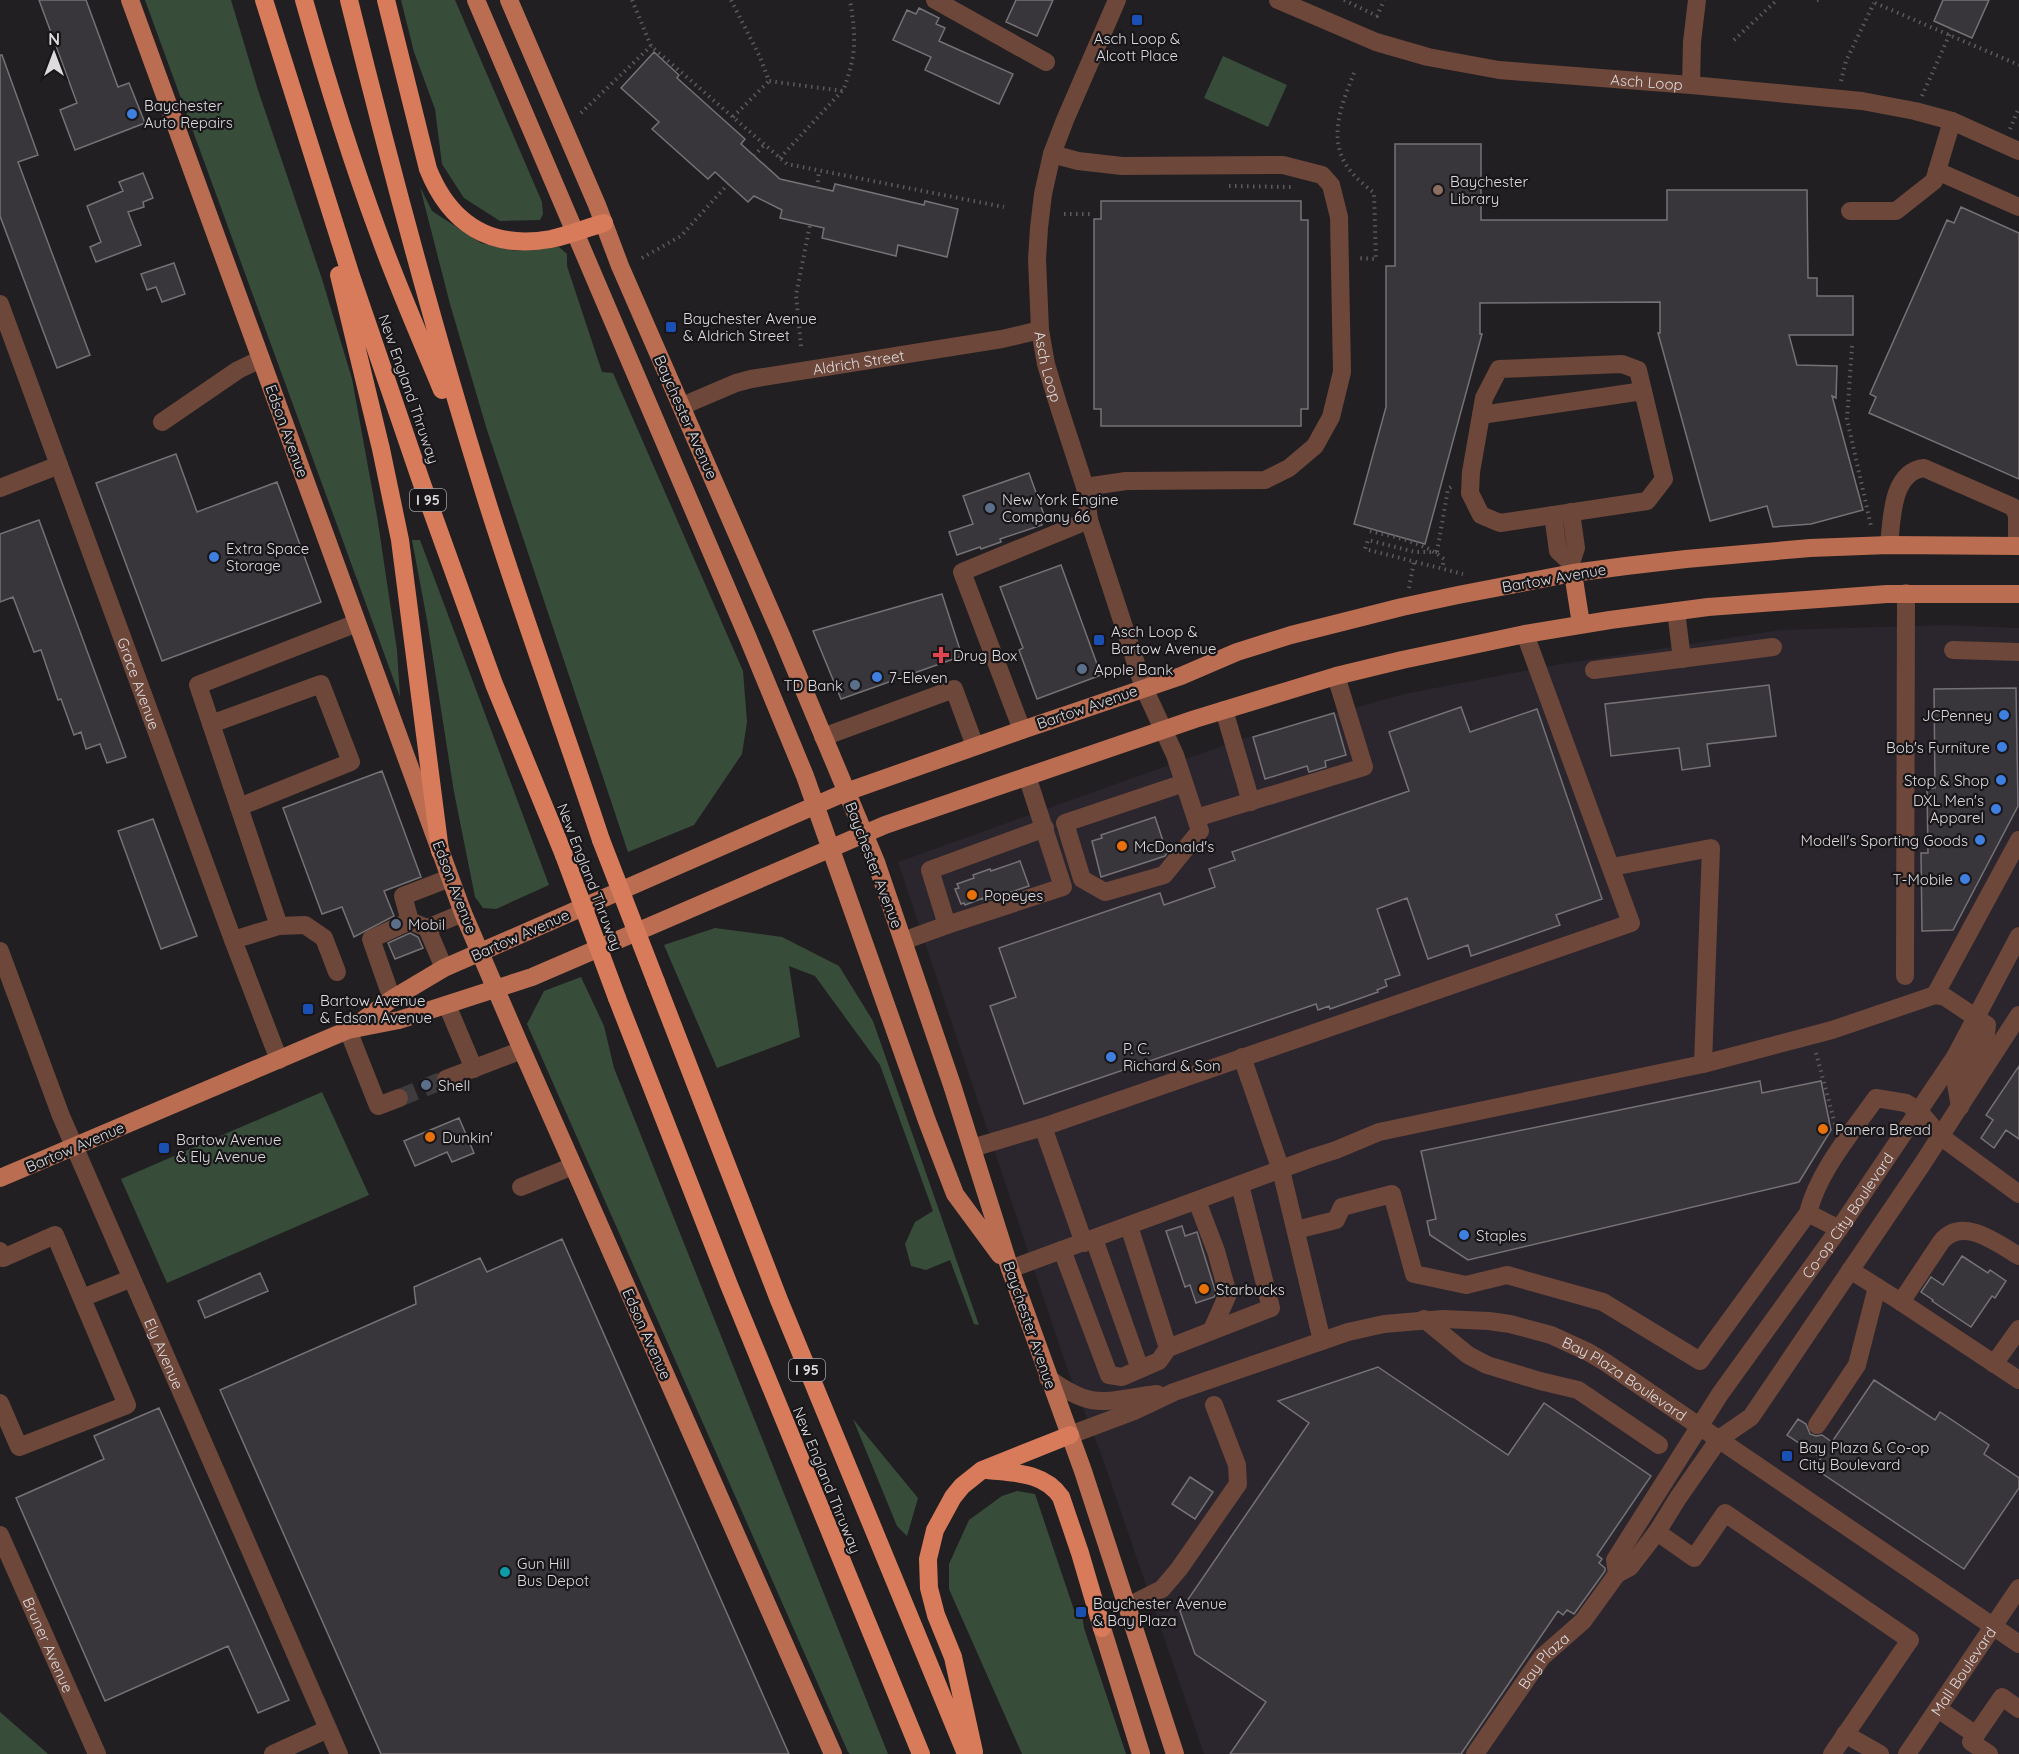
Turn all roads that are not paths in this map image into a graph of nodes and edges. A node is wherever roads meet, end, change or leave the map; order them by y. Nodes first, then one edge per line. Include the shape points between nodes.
1 (130, 0) edge
2 (264, 0) edge
3 (304, 0) edge
4 (349, 0) edge
5 (386, 0) edge
6 (476, 0) edge
7 (509, 0) edge
8 (935, 0) edge
9 (1117, 0) edge
10 (1278, 0) edge
11 (1697, 0) edge
12 (1046, 62) dead end
13 (1691, 85) junction
14 (1952, 121) junction
15 (307, 139) junction
16 (2019, 151) edge
17 (1052, 154) junction
18 (1937, 171) junction
19 (2019, 207) edge
20 (1850, 211) dead end
21 (604, 223) junction
22 (574, 232) junction
23 (0, 304) edge
24 (1040, 330) junction
25 (261, 359) junction
26 (1643, 391) junction
27 (682, 406) junction
28 (1481, 415) junction
29 (162, 422) dead end
30 (59, 465) junction
31 (1085, 487) junction
32 (0, 488) edge
33 (485, 497) junction
34 (1562, 514) junction
35 (1089, 520) junction
36 (1889, 545) junction
37 (2018, 545) edge
38 (1572, 568) junction
39 (1906, 593) junction
40 (2019, 594) edge
41 (1676, 611) junction
42 (357, 622) junction
43 (1581, 624) junction
44 (1525, 634) junction
45 (1773, 647) dead end
46 (1953, 650) dead end
47 (2019, 652) edge
48 (1682, 659) junction
49 (1594, 670) dead end
50 (1336, 676) junction
51 (1144, 688) junction
52 (1224, 710) junction
53 (211, 724) junction
54 (1163, 729) junction
55 (1022, 730) junction
56 (823, 737) junction
57 (975, 746) junction
58 (1027, 776) junction
59 (1184, 783) junction
60 (846, 792) junction
61 (1251, 802) junction
62 (815, 805) junction
63 (239, 807) junction
64 (1198, 825) junction
65 (1045, 828) junction
66 (864, 834) junction
67 (2019, 840) edge
68 (831, 848) junction
69 (440, 851) junction
70 (1612, 867) junction
71 (450, 878) junction
72 (464, 913) junction
73 (419, 925) junction
74 (947, 925) junction
75 (279, 926) junction
76 (2019, 936) edge
77 (233, 940) junction
78 (903, 941) junction
79 (0, 951) edge
80 (480, 951) junction
81 (444, 968) junction
82 (337, 972) dead end
83 (1905, 976) dead end
84 (496, 988) junction
85 (1935, 995) junction
86 (392, 999) junction
87 (447, 1005) junction
88 (2019, 1015) edge
89 (1977, 1017) junction
90 (348, 1030) junction
91 (522, 1050) junction
92 (1242, 1057) junction
93 (279, 1060) junction
94 (1704, 1064) junction
95 (474, 1068) junction
96 (446, 1079) tunnel mouth
97 (399, 1098) tunnel mouth
98 (1960, 1107) junction
99 (1919, 1111) junction
100 (1043, 1127) junction
101 (1940, 1136) junction
102 (75, 1147) junction
103 (972, 1148) junction
104 (573, 1166) junction
105 (1281, 1170) junction
106 (0, 1178) edge
107 (1239, 1185) junction
108 (521, 1187) dead end
109 (2019, 1194) edge
110 (1197, 1201) junction
111 (1808, 1213) junction
112 (1129, 1226) junction
113 (1839, 1229) junction
114 (1296, 1230) junction
115 (1089, 1241) junction
116 (1062, 1250) junction
117 (1, 1256) edge
118 (2019, 1256) edge
119 (1010, 1269) junction
120 (1850, 1270) junction
121 (130, 1279) junction
122 (1877, 1287) junction
123 (82, 1298) junction
124 (1901, 1302) junction
125 (1424, 1319) junction
126 (2019, 1329) edge
127 (1212, 1330) junction
128 (1322, 1341) junction
129 (1168, 1348) junction
130 (1994, 1364) junction
131 (1140, 1369) junction
132 (1048, 1378) junction
133 (2019, 1380) edge
134 (1174, 1392) junction
135 (0, 1403) edge
136 (1214, 1405) dead end
137 (1699, 1425) junction
138 (1817, 1425) dead end
139 (1070, 1434) junction
140 (1719, 1439) junction
141 (1659, 1445) dead end
142 (982, 1470) junction
143 (1657, 1532) junction
144 (0, 1535) edge
145 (1617, 1574) junction
146 (2019, 1588) edge
147 (1128, 1606) junction
148 (1994, 1626) junction
149 (1102, 1628) joint
150 (2019, 1644) edge
151 (1938, 1709) junction
152 (2019, 1709) edge
153 (328, 1729) junction
154 (1845, 1734) junction
155 (1976, 1735) junction
156 (338, 1752) edge
157 (1910, 1753) edge
158 (97, 1754) edge
159 (273, 1754) edge
160 (832, 1754) edge
161 (921, 1754) edge
162 (966, 1754) edge
163 (975, 1754) edge
164 (1142, 1754) edge
165 (1175, 1754) edge
166 (1475, 1754) edge
167 (1832, 1754) edge
168 (1880, 1754) edge
169 (1989, 1754) edge

1 - 25 main road, Edson Avenue
2 - 15 highway, New England Thruway / I 95
3 - 33 highway via 378,235
4 - 33 highway, New England Thruway / I 95 via 408,234
5 - 22 highway via 428,169 452,212 478,231 507,240 534,241
6 - 22 main road, Baychester Avenue
7 - 21 main road, Baychester Avenue
8 - 12 street
9 - 17 street, Asch Loop
10 - 13 street, Asch Loop via 1376,42 1438,59 1498,70
11 - 13 street
13 - 14 street, Asch Loop via 1862,101
14 - 16 street, Asch Loop
14 - 18 street
15 - 69 highway via 400,540
15 - 161 highway, New England Thruway / I 95, bridge via 362,310 481,650 733,1296
17 - 24 street, Asch Loop via 1038,228
17 - 31 street via 1122,166 1283,165 1322,175 1331,185 1339,217 1342,372 1331,417 1315,446 1289,468 1265,480 1126,481
18 - 19 street
18 - 20 street via 1935,182 1896,211
21 - 22 highway
21 - 27 main road, Baychester Avenue
22 - 62 main road, Baychester Avenue
23 - 30 street, Grace Avenue
24 - 27 street, Aldrich Street via 751,379
24 - 31 street, Asch Loop via 1046,364
25 - 29 street via 238,370
25 - 42 main road, Edson Avenue
26 - 28 street
26 - 28 street via 1638,370 1622,364 1499,369 1484,398
26 - 34 street via 1664,479 1647,501
27 - 56 main road, Baychester Avenue
28 - 34 street via 1470,493 1481,515 1500,523
30 - 32 street
30 - 77 street, Grace Avenue
31 - 35 street, Asch Loop
33 - 162 highway, New England Thruway / I 95, bridge via 601,840 779,1300
34 - 38 street via 1576,548
35 - 51 street, Asch Loop
35 - 55 street via 962,572
36 - 37 main road, Bartow Avenue
36 - 37 street via 1894,504 1901,485 1906,477 1924,468 2013,507
36 - 38 main road, Bartow Avenue
38 - 43 main road
38 - 51 main road, Bartow Avenue via 1312,630 1237,652
39 - 40 main road, Bartow Avenue
39 - 41 main road, Bartow Avenue
39 - 83 street
41 - 43 main road, Bartow Avenue
41 - 48 street
42 - 53 street via 198,685
42 - 69 main road, Edson Avenue
43 - 44 main road, Bartow Avenue
44 - 50 main road, Bartow Avenue
44 - 70 street
45 - 48 street
46 - 47 street
48 - 49 street
50 - 52 main road, Bartow Avenue
50 - 61 street via 1364,767
51 - 54 street, Asch Loop
51 - 55 main road, Bartow Avenue
52 - 54 main road, Bartow Avenue
52 - 61 street
53 - 63 street
53 - 63 street via 321,684 351,762
54 - 58 main road, Bartow Avenue
54 - 59 street, Asch Loop
55 - 57 main road, Bartow Avenue
56 - 57 street via 954,689
56 - 60 main road, Baychester Avenue
57 - 60 main road, Bartow Avenue
58 - 65 street
58 - 66 main road, Bartow Avenue
59 - 64 street, Asch Loop
59 - 64 street via 1065,823 1082,879 1105,892 1164,875
60 - 62 main road, Bartow Avenue
60 - 66 main road, Baychester Avenue
61 - 64 street
62 - 68 main road, Baychester Avenue
62 - 80 main road, Bartow Avenue
63 - 75 street
65 - 74 street via 930,870
65 - 74 street via 1063,887
66 - 68 main road, Bartow Avenue
66 - 78 main road, Baychester Avenue
67 - 85 street
68 - 84 main road, Bartow Avenue via 532,977
68 - 119 main road, Baychester Avenue via 955,1194
69 - 71 main road, Edson Avenue
70 - 92 street via 1631,922
70 - 94 street via 1711,848
71 - 72 main road, Edson Avenue
71 - 73 street via 403,896
72 - 73 street
72 - 80 main road, Edson Avenue
73 - 81 street
73 - 86 street via 371,939
74 - 78 street
75 - 77 street
75 - 82 street via 305,925 324,938
76 - 89 street, Co-op City Boulevard
77 - 93 street, Grace Avenue
78 - 103 main road, Baychester Avenue
79 - 102 street, Ely Avenue
80 - 81 main road, Bartow Avenue
80 - 84 main road, Edson Avenue
81 - 86 main road, Bartow Avenue
84 - 87 main road, Bartow Avenue
84 - 91 main road, Edson Avenue
85 - 89 street
85 - 94 street via 1832,1030
86 - 90 main road, Bartow Avenue
87 - 90 main road, Bartow Avenue
87 - 95 street
88 - 98 street
89 - 98 street via 1987,1025 1986,1034 1956,1084
89 - 99 street, Co-op City Boulevard
90 - 93 main road, Bartow Avenue
90 - 97 street via 378,1106
91 - 95 street
91 - 104 main road, Edson Avenue
92 - 100 street
92 - 105 street
93 - 102 main road, Bartow Avenue
94 - 105 street via 1379,1131
95 - 96 street
98 - 101 street
99 - 101 street
99 - 111 street via 1906,1103 1876,1098 1812,1196
99 - 113 street, Co-op City Boulevard
100 - 103 street
100 - 115 street
101 - 109 street
101 - 120 street
102 - 106 main road, Bartow Avenue
102 - 121 street, Ely Avenue
103 - 119 main road, Baychester Avenue
104 - 108 street
104 - 160 main road, Edson Avenue
105 - 107 street
105 - 114 street
107 - 110 street
107 - 127 street via 1271,1308
110 - 112 street
110 - 127 street via 1228,1294
111 - 113 street
111 - 114 street via 1700,1361 1603,1302 1508,1275 1466,1285 1414,1274 1392,1194 1342,1207 1336,1220
112 - 115 street
112 - 129 street
113 - 137 street, Co-op City Boulevard
114 - 128 street
115 - 116 street
115 - 131 street
116 - 119 street
116 - 131 street via 1109,1375 1122,1377
117 - 123 street via 55,1235
118 - 124 street via 1981,1234 1949,1234
119 - 132 main road, Baychester Avenue
120 - 122 street
120 - 140 street via 1751,1417
121 - 123 street
121 - 153 street, Ely Avenue
122 - 124 street
122 - 138 street via 1869,1348
123 - 135 street via 127,1405 19,1447
124 - 130 street
125 - 128 street, Bay Plaza Boulevard via 1366,1327
125 - 137 street, Bay Plaza Boulevard via 1489,1321 1551,1335 1588,1352
125 - 141 street via 1477,1360 1578,1390
126 - 130 street
127 - 129 street
128 - 134 street, Bay Plaza Boulevard
129 - 131 street via 1159,1361
130 - 133 street
132 - 134 street, Bay Plaza Boulevard via 1071,1394 1091,1401
132 - 139 main road, Baychester Avenue
134 - 139 street, Bay Plaza Boulevard
136 - 147 street via 1237,1465 1238,1484 1162,1589
137 - 140 street, Bay Plaza Boulevard
137 - 145 street, Bay Plaza via 1616,1560
139 - 142 highway
139 - 147 main road, Baychester Avenue
140 - 143 street, Bay Plaza
140 - 148 street, Bay Plaza Boulevard
142 - 149 highway via 1032,1476 1056,1490
142 - 163 highway via 949,1502 930,1546 928,1574 932,1602 953,1657
143 - 145 street, Bay Plaza via 1630,1567
143 - 154 street via 1694,1558 1725,1513 1910,1640
144 - 158 street, Bruner Avenue
145 - 166 street, Bay Plaza via 1582,1621 1542,1656
146 - 148 street, Mall Boulevard
147 - 165 main road, Baychester Avenue
148 - 150 street, Bay Plaza Boulevard
148 - 151 street, Mall Boulevard
149 - 164 main road
151 - 155 street
151 - 157 street, Mall Boulevard
152 - 155 street via 2002,1697
153 - 156 street, Ely Avenue
153 - 159 street
154 - 167 street
154 - 168 street
155 - 169 street via 1971,1742

